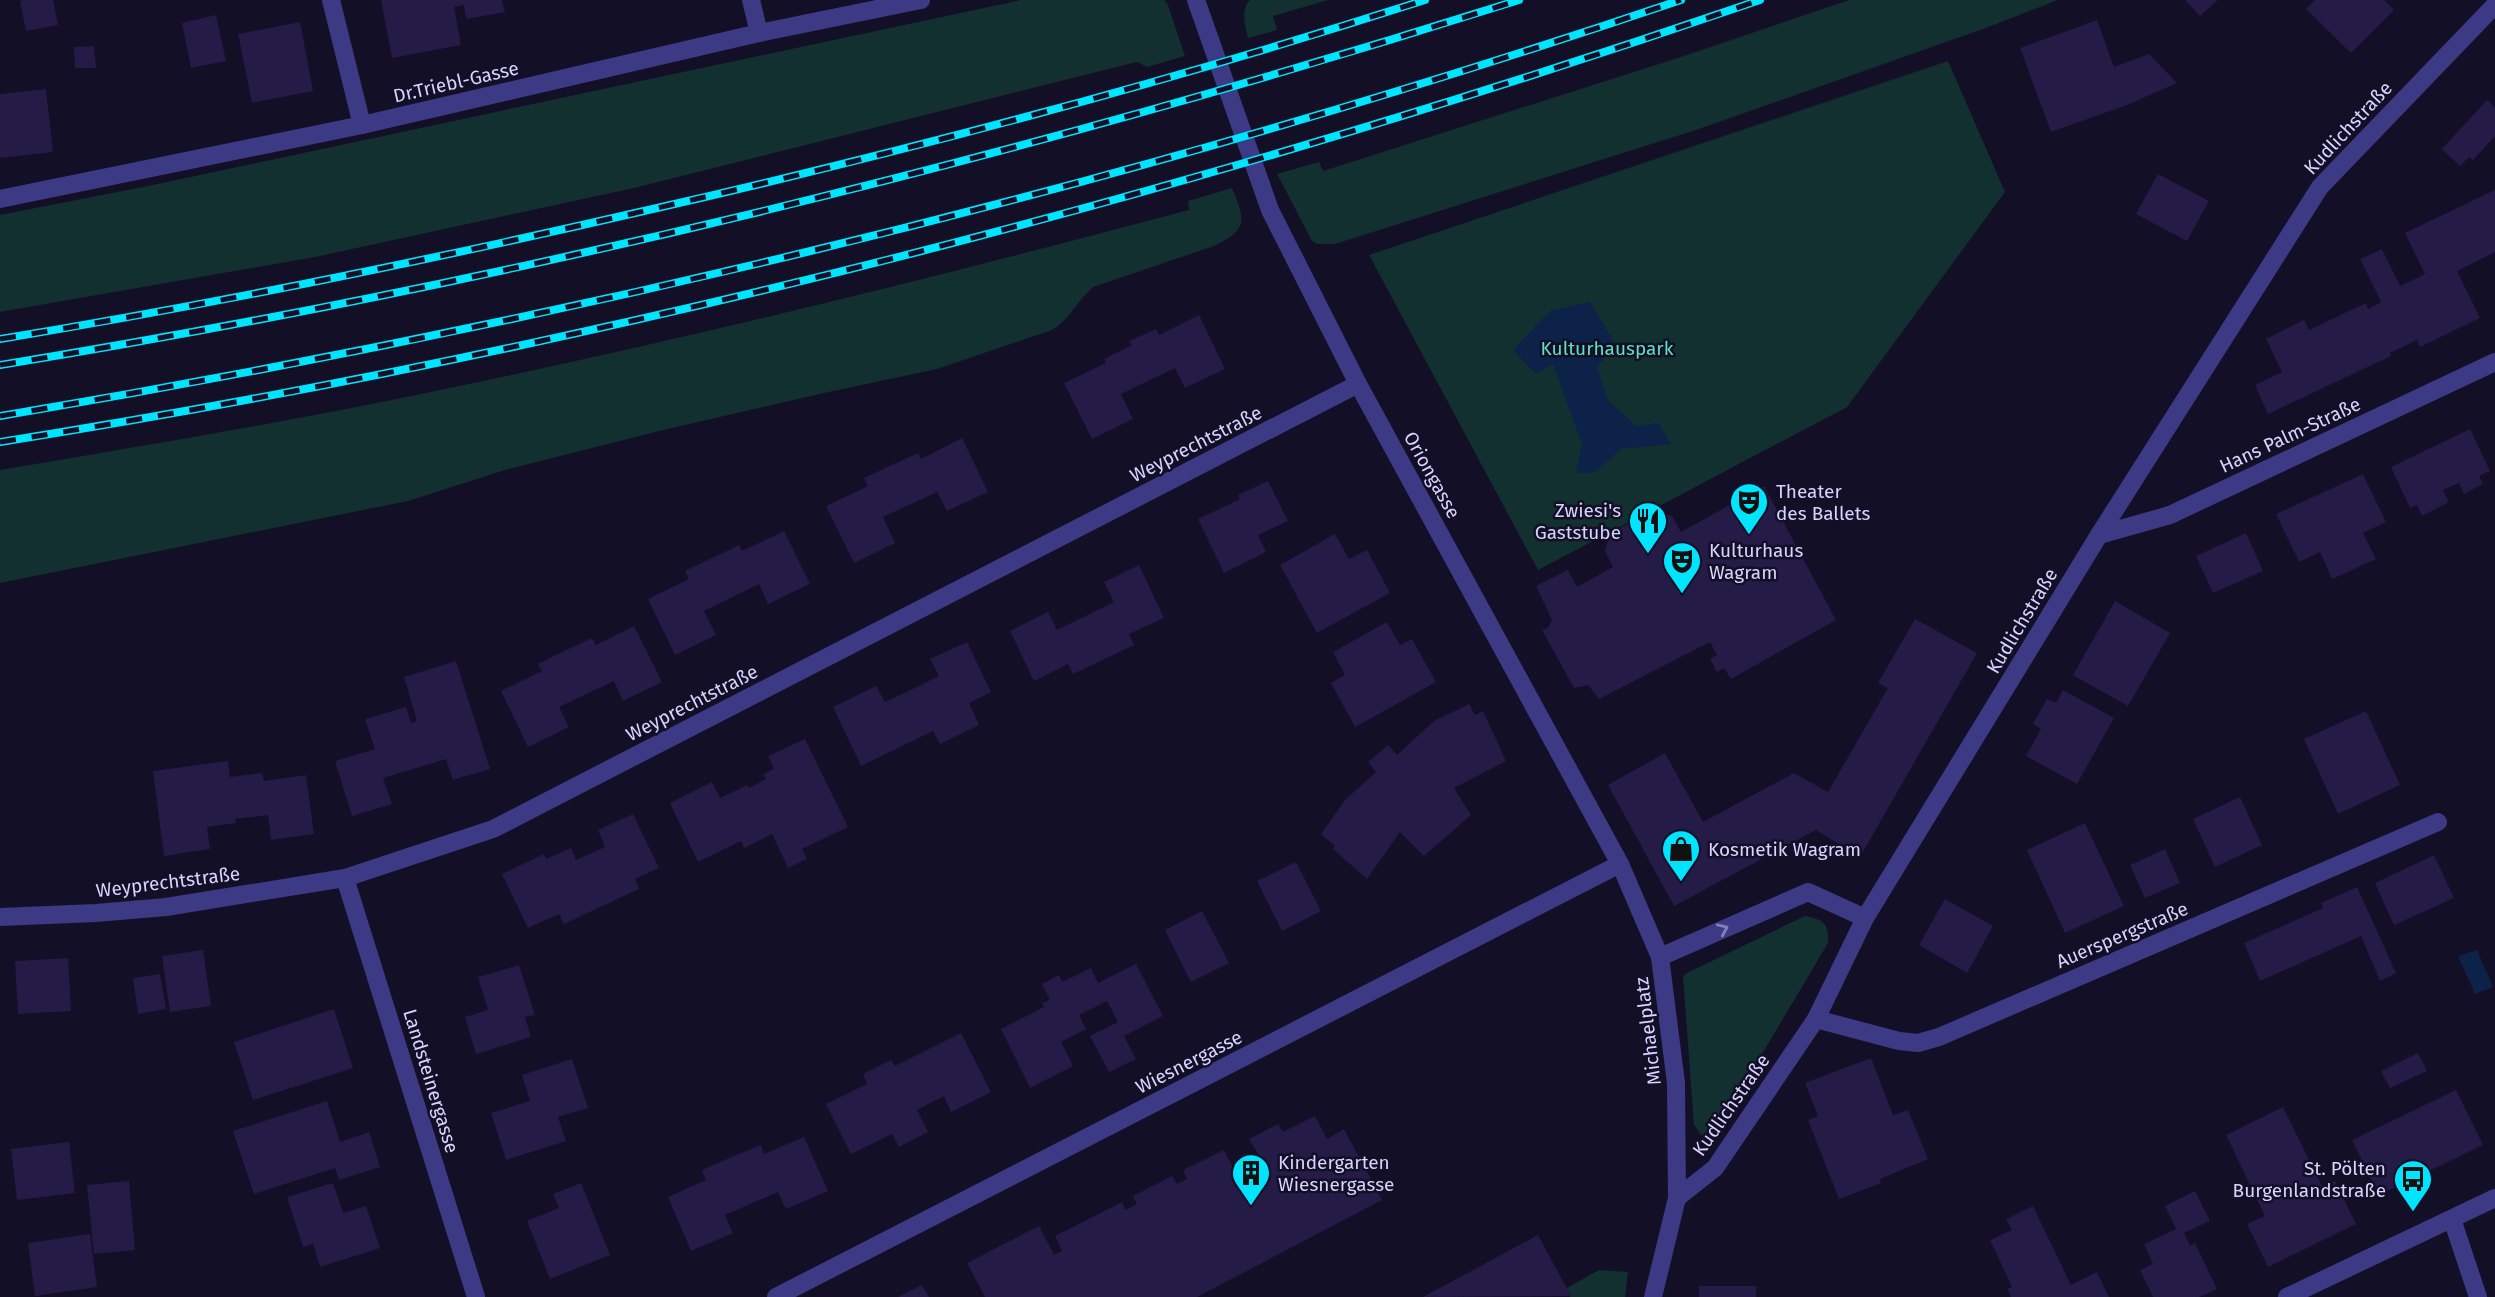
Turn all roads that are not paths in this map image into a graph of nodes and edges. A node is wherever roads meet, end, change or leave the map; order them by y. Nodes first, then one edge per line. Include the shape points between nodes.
1 (331, 0) edge
2 (751, 0) edge
3 (921, 0) edge
4 (1196, 0) edge
5 (2495, 5) edge
6 (758, 33) junction
7 (362, 125) junction
8 (0, 200) edge
9 (2495, 362) edge
10 (1358, 384) junction
11 (2099, 535) junction
12 (2438, 822) dead end
13 (1620, 864) junction
14 (345, 878) junction
15 (0, 917) edge
16 (1865, 918) junction
17 (1660, 957) junction
18 (1816, 1019) junction
19 (1677, 1198) junction
20 (2495, 1198) edge
21 (2452, 1219) junction
22 (476, 1297) edge
23 (776, 1297) edge
24 (1653, 1297) edge
25 (2287, 1297) edge
26 (2478, 1297) edge

1 - 7 street
2 - 6 street
3 - 6 street, Dr.Triebl-Gasse
4 - 10 street, Oriongasse via 1270,210
5 - 11 street, Kudlichstraße via 2320,187
6 - 7 street, Dr.Triebl-Gasse
7 - 8 street, Dr.Triebl-Gasse
9 - 11 street, Hans Palm-Straße via 2170,515
10 - 13 street, Oriongasse
10 - 14 street, Weyprechtstraße via 493,829
11 - 16 street, Kudlichstraße
12 - 18 street, Auerspergstraße via 1939,1037 1918,1043 1899,1041
13 - 17 street, Oriongasse
13 - 23 street, Wiesnergasse
14 - 15 street, Weyprechtstraße via 166,907
14 - 22 street, Landsteinergasse
17 -> 16 street, Michaelplatz via 1808,892
16 - 18 street, Kudlichstraße
17 - 19 street, Michaelplatz via 1676,1083
18 - 19 street, Kudlichstraße via 1715,1168
19 - 24 street
20 - 21 street
21 - 25 street
21 - 26 street

